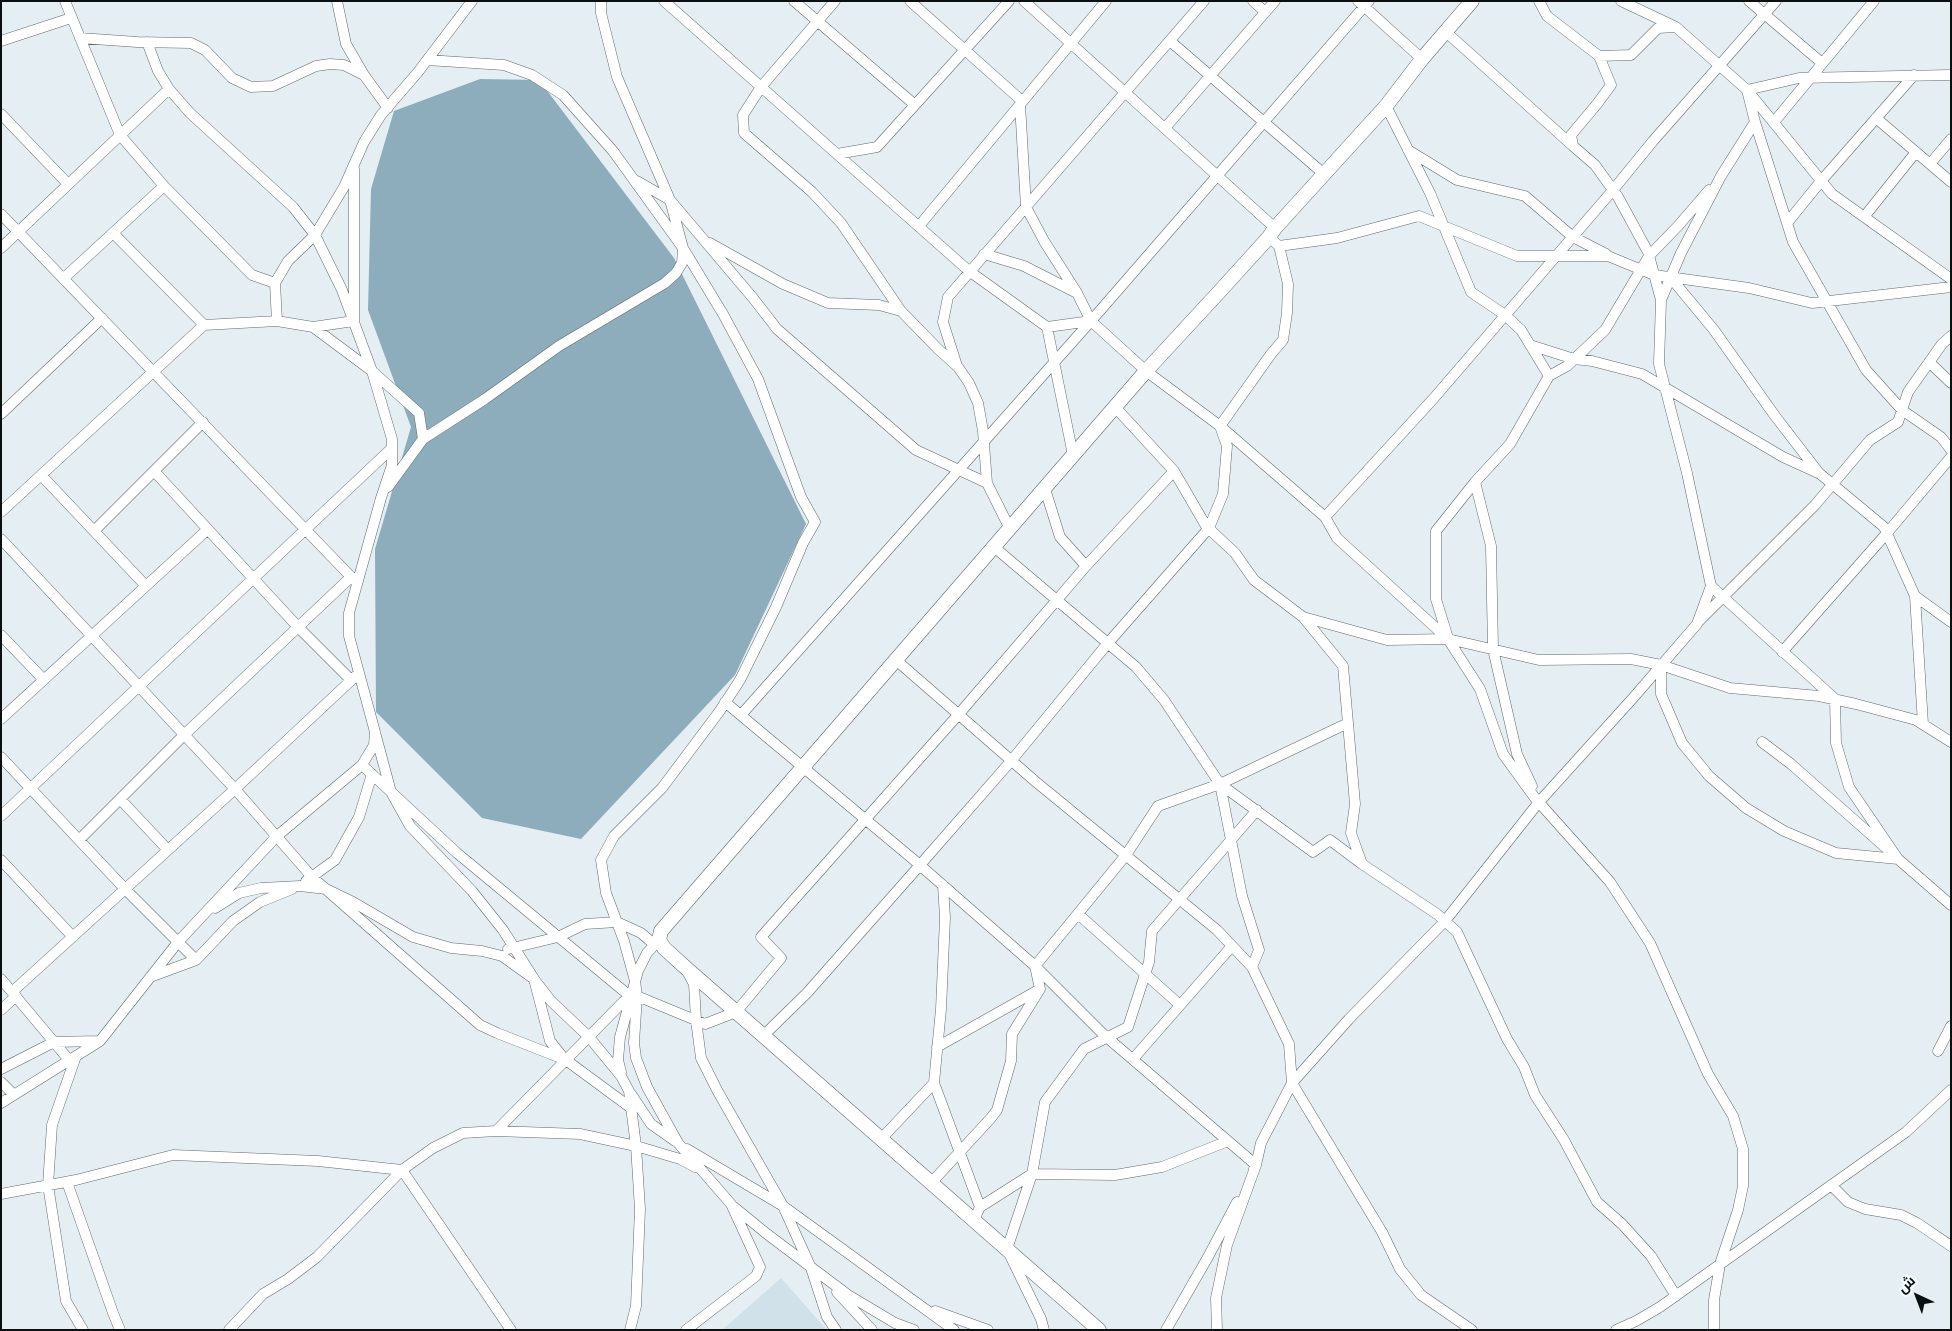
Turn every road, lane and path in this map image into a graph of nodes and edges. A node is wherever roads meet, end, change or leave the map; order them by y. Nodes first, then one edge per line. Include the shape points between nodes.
1 (65, 1) edge
2 (337, 1) edge
3 (472, 1) edge
4 (595, 1) edge
5 (601, 1) edge
6 (794, 1) edge
7 (835, 1) edge
8 (910, 1) edge
9 (1009, 1) edge
10 (1024, 1) edge
11 (1204, 1) edge
12 (1253, 1) edge
13 (1275, 1) edge
14 (1472, 1) edge
15 (1539, 1) edge
16 (1621, 1) edge
17 (1749, 1) edge
18 (1776, 1) edge
19 (1874, 1) edge
20 (667, 2) edge
21 (1104, 2) edge
22 (1364, 3) edge
23 (1265, 12) junction
24 (601, 13) junction
25 (1764, 15) junction
26 (71, 18) junction
27 (818, 20) junction
28 (1676, 27) junction
29 (1446, 32) junction
30 (80, 38) junction
31 (1, 41) edge
32 (1170, 41) junction
33 (147, 42) junction
34 (1071, 42) junction
35 (965, 50) junction
36 (1599, 56) junction
37 (1422, 59) junction
38 (427, 60) junction
39 (1822, 63) junction
40 (1720, 66) junction
41 (364, 75) junction
42 (1914, 75) junction
43 (1951, 75) edge
44 (1210, 76) junction
45 (1810, 78) junction
46 (761, 87) junction
47 (170, 89) junction
48 (1747, 90) junction
49 (1125, 92) junction
50 (1021, 103) junction
51 (916, 105) junction
52 (1386, 106) junction
53 (388, 108) junction
54 (1, 114) edge
55 (1876, 118) junction
56 (1264, 121) junction
57 (1755, 122) junction
58 (1774, 122) junction
59 (1164, 128) junction
60 (120, 135) junction
61 (1951, 139) edge
62 (1573, 146) junction
63 (1407, 149) junction
64 (1916, 152) junction
65 (837, 154) junction
66 (354, 163) junction
67 (1930, 164) junction
68 (1324, 174) junction
69 (1217, 175) junction
70 (1721, 176) junction
71 (634, 179) junction
72 (1821, 181) junction
73 (1951, 182) edge
74 (68, 184) junction
75 (164, 186) junction
76 (1613, 190) junction
77 (670, 200) junction
78 (1026, 207) junction
79 (1, 214) edge
80 (1864, 217) junction
81 (1787, 223) junction
82 (1443, 225) junction
83 (919, 226) junction
84 (19, 232) junction
85 (113, 233) junction
86 (315, 235) junction
87 (1274, 237) junction
88 (1573, 237) junction
89 (703, 239) junction
90 (1, 248) edge
91 (683, 248) junction
92 (984, 254) junction
93 (1557, 256) junction
94 (1608, 256) junction
95 (1649, 256) junction
96 (1951, 265) edge
97 (1640, 270) junction
98 (969, 271) junction
99 (1654, 275) junction
100 (1947, 276) edge
101 (64, 278) junction
102 (1671, 278) junction
103 (275, 283) junction
104 (1951, 287) edge
105 (1077, 293) junction
106 (1661, 300) junction
107 (1827, 302) junction
108 (901, 311) junction
109 (1505, 315) junction
110 (102, 318) junction
111 (277, 321) junction
112 (354, 321) junction
113 (1091, 321) junction
114 (204, 325) junction
115 (312, 327) junction
116 (1047, 327) junction
117 (1951, 336) edge
118 (1530, 344) junction
119 (1574, 359) junction
120 (1054, 362) junction
121 (1930, 362) junction
122 (958, 367) junction
123 (153, 370) junction
124 (372, 371) junction
125 (1146, 371) junction
126 (1549, 376) junction
127 (1951, 383) edge
128 (1666, 389) junction
129 (1115, 407) junction
130 (1902, 410) junction
131 (1, 414) edge
132 (203, 422) junction
133 (1220, 426) junction
134 (422, 439) junction
135 (984, 441) junction
136 (1949, 442) edge
137 (392, 448) junction
138 (1073, 455) junction
139 (1951, 457) edge
140 (958, 470) junction
141 (154, 471) junction
142 (1174, 471) junction
143 (1818, 473) junction
144 (41, 475) junction
145 (1475, 482) junction
146 (987, 483) junction
147 (1833, 485) junction
148 (1045, 489) junction
149 (381, 498) junction
150 (1, 512) edge
151 (1325, 517) junction
152 (305, 528) junction
153 (1010, 528) junction
154 (1209, 528) junction
155 (207, 530) junction
156 (94, 531) junction
157 (1887, 533) junction
158 (1, 539) edge
159 (994, 547) junction
160 (1086, 566) junction
161 (252, 578) junction
162 (354, 580) junction
163 (145, 585) junction
164 (1711, 586) junction
165 (1915, 596) junction
166 (1723, 598) junction
167 (1058, 601) junction
168 (1302, 616) junction
169 (1951, 622) edge
170 (1697, 624) junction
171 (298, 627) junction
172 (91, 634) junction
173 (1, 635) edge
174 (1448, 639) junction
175 (1108, 643) junction
176 (1493, 649) junction
177 (1782, 652) junction
178 (896, 660) junction
179 (1661, 665) junction
180 (355, 677) junction
181 (43, 679) junction
182 (139, 686) junction
183 (1834, 699) junction
184 (725, 702) junction
185 (741, 715) junction
186 (958, 715) junction
187 (1, 719) edge
188 (1348, 723) junction
189 (1923, 724) junction
190 (375, 732) junction
191 (185, 734) junction
192 (1762, 742) dead end
193 (1951, 742) edge
194 (1, 758) edge
195 (1011, 760) junction
196 (362, 765) junction
197 (803, 768) junction
198 (372, 774) junction
199 (1220, 784) junction
200 (30, 789) junction
201 (235, 789) junction
202 (391, 792) junction
203 (120, 799) junction
204 (1539, 802) junction
205 (1257, 810) junction
206 (1, 816) edge
207 (865, 819) junction
208 (277, 836) junction
209 (79, 840) junction
210 (1230, 840) junction
211 (168, 850) junction
212 (1126, 855) junction
213 (1898, 859) junction
214 (1, 860) edge
215 (1362, 864) junction
216 (920, 865) junction
217 (312, 877) junction
218 (943, 885) junction
219 (300, 886) junction
220 (125, 889) junction
221 (326, 889) junction
222 (1179, 899) junction
223 (1951, 905) edge
224 (1078, 914) junction
225 (201, 917) junction
226 (1445, 921) junction
227 (617, 922) junction
228 (73, 937) junction
229 (558, 937) junction
230 (178, 942) junction
231 (657, 942) junction
232 (1232, 946) junction
233 (514, 948) junction
234 (482, 951) junction
235 (196, 960) junction
236 (1035, 966) junction
237 (1252, 967) junction
238 (686, 968) junction
239 (1145, 974) junction
240 (150, 977) junction
241 (1, 979) edge
242 (534, 979) junction
243 (635, 981) junction
244 (1040, 988) junction
245 (14, 994) junction
246 (634, 997) junction
247 (1180, 1005) junction
248 (1, 1010) edge
249 (736, 1012) junction
250 (696, 1020) junction
251 (1951, 1026) edge
252 (763, 1036) junction
253 (588, 1037) junction
254 (1107, 1037) junction
255 (100, 1041) junction
256 (54, 1042) junction
257 (938, 1047) junction
258 (1938, 1051) dead end
259 (73, 1058) junction
260 (1133, 1059) junction
261 (566, 1060) junction
262 (1, 1069) edge
263 (621, 1076) junction
264 (1, 1082) edge
265 (934, 1084) junction
266 (1292, 1084) junction
267 (1951, 1090) edge
268 (629, 1091) junction
269 (13, 1094) junction
270 (1, 1103) edge
271 (631, 1108) junction
272 (496, 1131) junction
273 (882, 1139) junction
274 (1228, 1141) junction
275 (678, 1143) junction
276 (636, 1146) junction
277 (960, 1152) junction
278 (1256, 1165) junction
279 (700, 1169) junction
280 (402, 1170) junction
281 (1032, 1174) junction
282 (67, 1182) junction
283 (931, 1183) junction
284 (1830, 1184) junction
285 (48, 1185) junction
286 (1, 1194) edge
287 (731, 1204) junction
288 (783, 1206) junction
289 (980, 1207) junction
290 (974, 1220) junction
291 (1951, 1246) edge
292 (1007, 1249) junction
293 (1720, 1264) junction
294 (811, 1268) junction
295 (821, 1276) junction
296 (1676, 1296) junction
297 (924, 1307) junction
298 (84, 1330) edge
299 (120, 1330) edge
300 (229, 1330) edge
301 (511, 1330) edge
302 (630, 1330) edge
303 (686, 1330) edge
304 (836, 1330) edge
305 (872, 1330) edge
306 (914, 1330) edge
307 (954, 1330) edge
308 (988, 1330) edge
309 (1044, 1330) edge
310 (1099, 1330) edge
311 (1166, 1330) edge
312 (1217, 1330) edge
313 (1472, 1330) edge
314 (1616, 1330) edge
315 (1714, 1330) edge

1 - 26 street
2 - 41 street via 346,44
3 - 38 street
4 - 24 street
5 - 24 street
6 - 27 street
7 - 27 street
8 - 35 street
9 - 35 street
10 - 34 street
11 - 32 street
12 - 23 street
13 - 23 street
14 - 29 street
15 - 36 street via 1547,16
16 - 28 street
17 - 25 street
18 - 25 street
19 - 39 street
20 - 46 street
21 - 34 street
22 - 37 street
22 - 56 street
23 - 44 street
24 - 77 street via 617,77
25 - 39 street
25 - 40 street
26 - 30 street
26 - 31 street
27 - 46 street
27 - 51 street
28 - 36 street via 1658,28 1631,54
28 - 40 street
29 - 37 street
29 - 62 street
30 - 33 street
30 - 60 street
32 - 44 street
32 - 49 street
33 - 41 street via 184,41 197,45 232,78 251,87 273,86 316,66 330,64 344,65
33 - 47 street via 158,71
34 - 49 street
34 - 50 street
35 - 50 street
35 - 51 street
36 - 62 street via 1611,85 1571,135
37 - 52 street
38 - 53 street
38 - 71 street via 504,65 532,75 563,95
39 - 45 street
40 - 48 street
40 - 76 street
41 - 53 street
42 - 43 street
42 - 45 street
42 - 55 street
44 - 56 street
44 - 59 street
45 - 48 street
45 - 58 street
46 - 65 street
46 - 108 street via 743,115 744,133 812,192 841,223
47 - 60 street
47 - 86 street via 220,142 293,207
48 - 57 street
48 - 58 street
49 - 59 street
49 - 78 street
50 - 78 street
50 - 83 street
51 - 65 street via 877,147
52 - 63 street
52 - 68 street
53 - 66 street via 364,142
54 - 74 street
55 - 64 street
55 - 72 street
56 - 68 street
56 - 69 street
57 - 70 street
57 - 81 street
58 - 72 street
59 - 69 street
60 - 74 street
60 - 75 street
61 - 67 street
62 - 76 street via 1595,165
63 - 82 street
63 - 88 street via 1457,180 1525,196
64 - 67 street
64 - 80 street
65 - 83 street
66 - 86 street via 344,187
66 - 112 street
67 - 73 street
68 - 87 street
69 - 87 street
69 - 113 street
70 - 95 street
70 - 102 street
71 - 77 street
71 - 91 street
72 - 80 street via 1832,194
72 - 81 street
74 - 84 street
75 - 85 street
75 - 103 street via 252,275
76 - 88 street
76 - 95 street
77 - 89 street
77 - 91 street
78 - 92 street
78 - 105 street
79 - 84 street
80 - 100 street
81 - 107 street via 1793,242
82 - 87 street via 1419,216 1337,238
82 - 93 street via 1518,256
82 - 109 street via 1471,292
83 - 98 street
84 - 90 street
84 - 101 street
85 - 101 street
85 - 114 street
86 - 103 street via 288,261
86 - 112 street
87 - 125 street
87 - 133 street via 1288,284 1283,340
88 - 93 street
88 - 94 street
89 - 108 street via 783,284 828,302
89 - 140 street via 777,329 916,450
91 - 134 street via 682,263 664,283 559,346
91 - 184 street via 758,380 801,497 815,522 752,657
92 - 98 street
92 - 105 street via 1024,266
93 - 94 street
93 - 109 street
94 - 97 street
95 - 97 street
95 - 99 street
96 - 100 street
97 - 99 street
97 - 119 street via 1605,330
98 - 116 street
98 - 122 street via 948,297 943,322
99 - 102 street
99 - 106 street
101 - 110 street
102 - 106 street
102 - 107 street via 1749,288 1812,303
102 - 143 street via 1714,330
103 - 111 street
104 - 107 street
105 - 113 street
106 - 128 street via 1659,364
107 - 130 street via 1866,370
108 - 122 street
109 - 118 street
109 - 151 street
110 - 123 street
110 - 131 street
111 - 114 street
111 - 115 street
112 - 115 street
112 - 124 street
113 - 116 street
113 - 120 street
113 - 125 street
114 - 123 street
115 - 124 street
116 - 120 street
117 - 121 street
118 - 119 street
118 - 126 street
119 - 126 street
119 - 128 street via 1642,374
120 - 135 street
120 - 138 street
121 - 127 street
121 - 130 street via 1908,392
122 - 135 street via 978,402
123 - 132 street
123 - 144 street
124 - 134 street via 419,413
124 - 137 street
125 - 129 street
125 - 133 street
126 - 145 street via 1510,444
128 - 143 street via 1783,457
128 - 164 street
129 - 138 street
129 - 142 street
130 - 136 street
130 - 147 street via 1898,422 1870,440
132 - 141 street
132 - 152 street
133 - 151 street
133 - 154 street via 1227,446 1222,494
134 - 149 street
135 - 140 street
135 - 146 street
137 - 149 street via 392,465
137 - 152 street
138 - 148 street
139 - 157 street
140 - 146 street
140 - 185 street
141 - 155 street
141 - 156 street
142 - 154 street
142 - 160 street
143 - 147 street
144 - 150 street
144 - 156 street
145 - 174 street via 1436,531 1436,600
145 - 176 street via 1491,546
146 - 153 street
147 - 157 street
147 - 166 street
148 - 153 street
148 - 160 street via 1060,537
149 - 162 street
151 - 174 street via 1337,538
152 - 161 street
152 - 162 street
153 - 159 street
154 - 168 street via 1235,553 1254,580
154 - 175 street
155 - 161 street
155 - 163 street
156 - 163 street
157 - 165 street
157 - 177 street
158 - 172 street
159 - 167 street
159 - 178 street
160 - 167 street
161 - 171 street
161 - 182 street
162 - 171 street
162 - 180 street via 349,636
163 - 172 street
164 - 166 street
164 - 170 street
165 - 169 street
165 - 189 street
166 - 170 street
166 - 177 street
167 - 175 street
167 - 186 street
168 - 174 street via 1387,640
168 - 188 street via 1343,666
170 - 179 street
171 - 180 street
171 - 191 street
172 - 181 street
172 - 182 street
173 - 181 street
174 - 176 street
174 - 204 street via 1480,689 1503,754
175 - 195 street
175 - 199 street via 1164,700
176 - 179 street via 1539,660 1631,659
176 - 204 street via 1517,754
177 - 183 street
178 - 186 street
178 - 197 street
179 - 183 street via 1730,688
179 - 204 street
179 - 213 street via 1660,694 1682,743 1709,776 1746,808 1784,831 1836,853
180 - 190 street
180 - 201 street
181 - 187 street
182 - 191 street
182 - 200 street
183 - 189 street
183 - 213 street via 1836,743 1849,787
184 - 185 street
184 - 227 street via 662,788 614,836 601,860 606,893
185 - 197 street
186 - 195 street
186 - 207 street
188 - 199 street
188 - 215 street via 1355,804 1351,833
189 - 193 street
190 - 196 street via 374,745
190 - 202 street
191 - 201 street
191 - 203 street
192 - 213 street via 1792,764
194 - 200 street
195 - 212 street
195 - 216 street
196 - 198 street
196 - 208 street
197 - 207 street
197 - 231 street via 661,931
198 - 202 street
198 - 217 street via 359,817 334,860
199 - 205 street
199 - 210 street
199 - 212 street via 1158,806
200 - 206 street
200 - 209 street
201 - 208 street
201 - 211 street
202 - 229 street via 457,853
202 - 233 street via 410,826 472,891
203 - 209 street
203 - 211 street
204 - 226 street
204 - 293 street via 1610,882 1650,943 1708,1074 1737,1127 1744,1162 1743,1186
205 - 210 street
205 - 215 street via 1313,852 1330,840
207 - 216 street
207 - 249 street via 761,937 781,958
208 - 217 street
208 - 225 street
209 - 220 street
210 - 222 street
210 - 237 street via 1258,950
211 - 220 street
212 - 222 street
212 - 224 street
213 - 223 street
214 - 228 street
215 - 226 street
216 - 218 street
216 - 252 street via 807,992
217 - 219 street
217 - 221 street
218 - 236 street
218 - 257 street via 945,918
219 - 221 street
219 - 225 street via 239,893
219 - 235 street via 260,902 233,921
220 - 228 street
220 - 230 street
221 - 234 street via 413,937 451,948
221 - 261 street via 480,1025
222 - 232 street
222 - 239 street via 1152,931
224 - 236 street
224 - 239 street
225 - 230 street
226 - 266 street via 1349,1019
226 - 296 street via 1457,932 1535,1095 1564,1140 1597,1202 1651,1256
227 - 229 street via 584,924
227 - 231 street
227 - 243 street
228 - 245 street
229 - 233 street
229 - 246 street
230 - 235 street
230 - 240 street
231 - 238 street
231 - 243 street via 647,953
232 - 237 street
232 - 247 street
233 - 234 street
233 - 242 street
234 - 242 street via 502,956
235 - 240 street
236 - 244 street
236 - 254 street
237 - 266 street via 1289,1044
238 - 249 street
238 - 250 street via 694,984
239 - 247 street
239 - 254 street via 1128,1027
240 - 255 street
241 - 245 street
242 - 253 street via 551,1001
242 - 261 street via 550,1042
243 - 246 street
244 - 257 street
244 - 277 street via 1012,1034 1011,1061 997,1110
245 - 248 street
245 - 256 street
246 - 250 street
246 - 253 street via 623,1002
246 - 263 street via 620,1037 618,1060
246 - 275 street via 636,1058 647,1087
247 - 260 street
249 - 250 street via 706,1024
249 - 252 street
250 - 288 street via 701,1058
251 - 258 street
252 - 273 street
253 - 261 street
253 - 263 street
254 - 260 street
254 - 281 street via 1084,1049 1045,1102
255 - 256 street
255 - 259 street
256 - 259 street
256 - 262 street
257 - 265 street
259 - 269 street
259 - 285 street via 52,1125
260 - 274 street
261 - 271 street
261 - 272 street
263 - 268 street
264 - 269 street
265 - 273 street
265 - 277 street
266 - 278 street via 1262,1143
266 - 313 street via 1382,1232 1400,1270 1421,1295
267 - 284 street via 1906,1132
268 - 271 street
268 - 275 street via 651,1124
269 - 270 street
271 - 276 street
272 - 276 street via 580,1134
272 - 280 street via 463,1133 433,1148
273 - 283 street
274 - 278 street
274 - 281 street via 1162,1167 1125,1174
275 - 279 street
275 - 288 street
276 - 279 street via 680,1159
276 - 302 street via 640,1209 636,1306
277 - 283 street
277 - 289 street
278 - 311 street
278 - 312 street via 1227,1245 1216,1298
279 - 287 street
280 - 282 street via 318,1161 173,1155
280 - 300 street via 317,1258 263,1294
280 - 301 street
281 - 289 street
281 - 292 street
282 - 285 street
282 - 299 street
283 - 290 street
284 - 291 street via 1848,1202 1865,1209 1901,1215
284 - 293 street
285 - 286 street
285 - 298 street via 66,1301
287 - 294 street
287 - 303 street via 760,1267 756,1276
288 - 294 street
288 - 297 street
289 - 290 street
290 - 292 street
292 - 309 street
292 - 310 street
293 - 296 street
293 - 315 street via 1714,1300
294 - 295 street
294 - 304 street via 827,1317
295 - 305 street
295 - 306 street via 895,1323
296 - 314 street via 1648,1315
297 - 307 street
297 - 308 street

